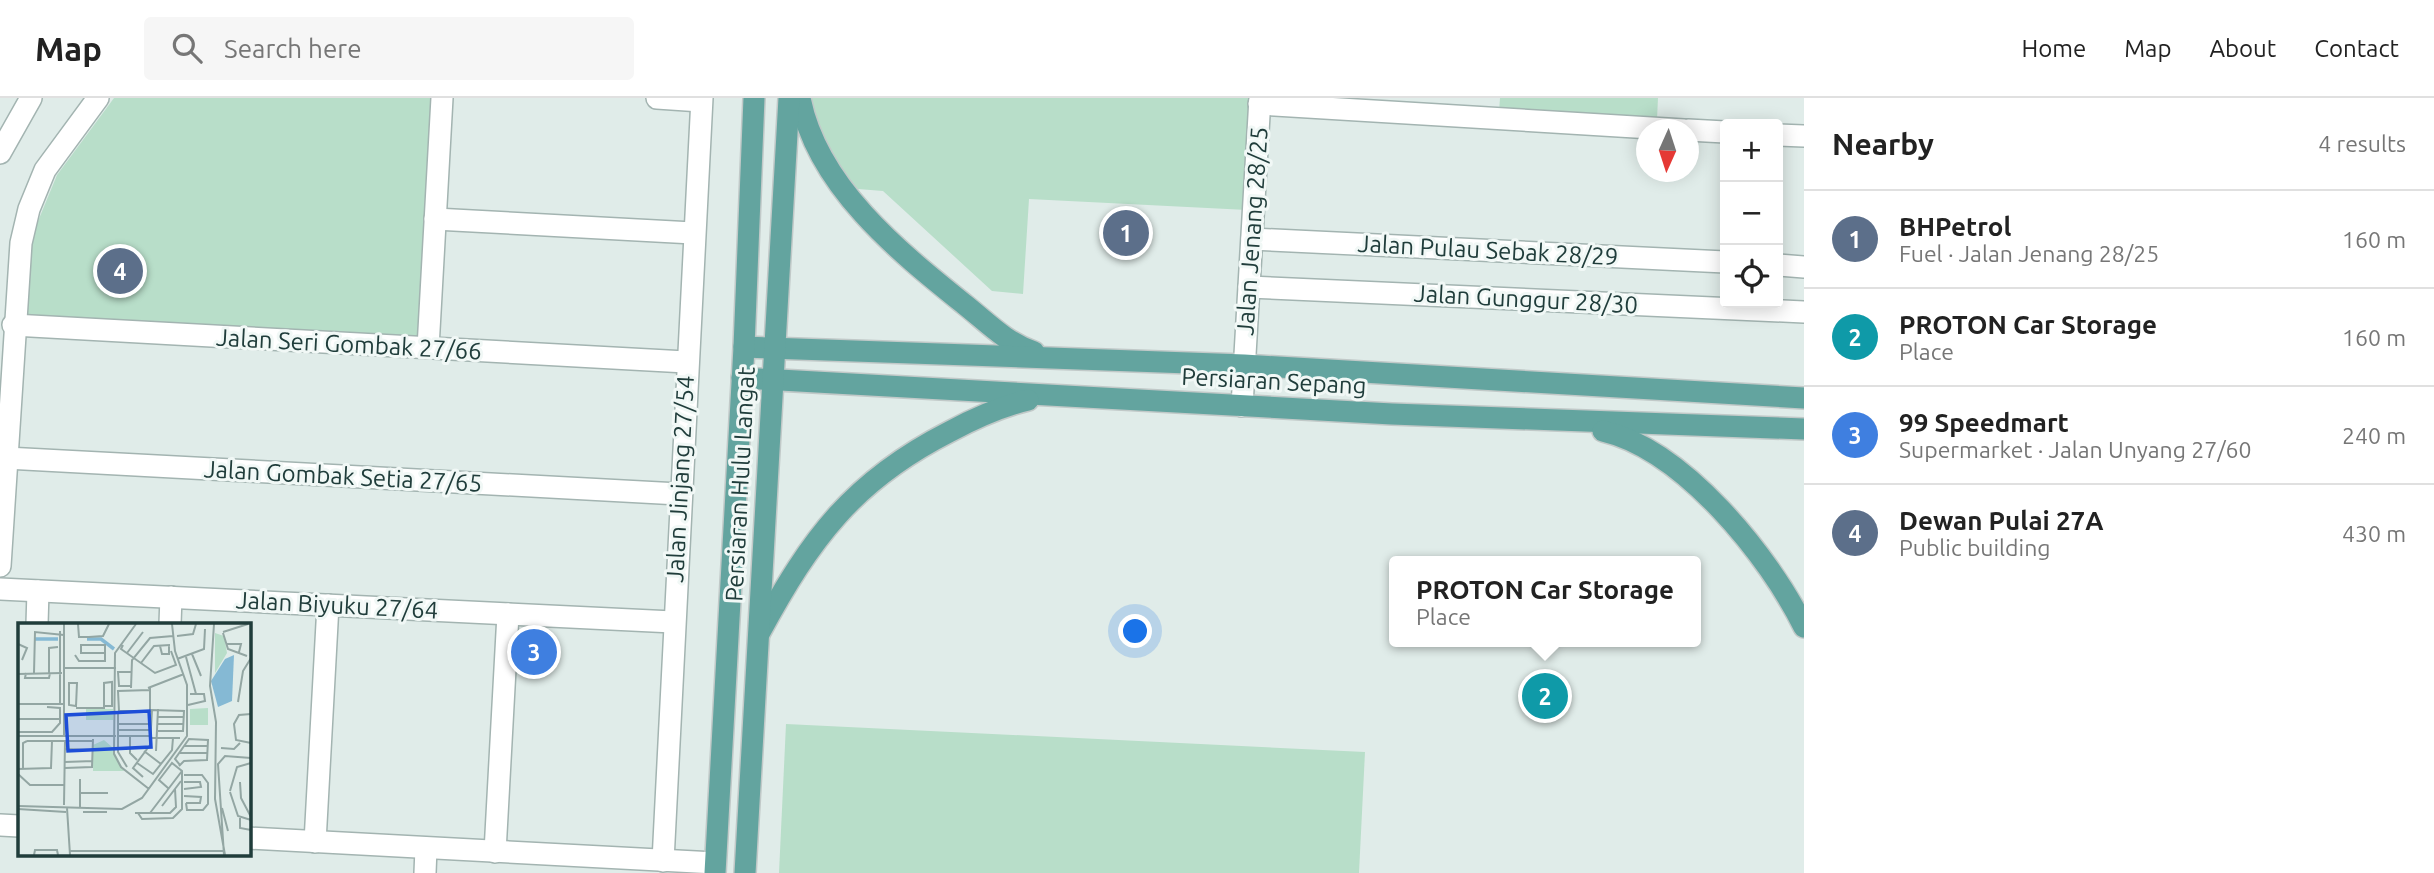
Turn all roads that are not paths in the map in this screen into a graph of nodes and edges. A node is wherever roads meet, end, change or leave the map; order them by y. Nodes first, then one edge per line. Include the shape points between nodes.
1 (98, 98) edge
2 (442, 98) edge
3 (657, 98) edge
4 (754, 98) edge
5 (789, 98) edge
6 (800, 98) edge
7 (702, 100) edge
8 (23, 101) edge
9 (1260, 101) edge
10 (1636, 127) edge
11 (1699, 131) edge
12 (1720, 132) edge
13 (1783, 135) edge
14 (1804, 136) edge
15 (0, 153) edge
16 (435, 219) junction
17 (693, 233) junction
18 (1252, 239) junction
19 (1720, 262) edge
20 (1783, 265) edge
21 (1804, 267) edge
22 (1249, 287) junction
23 (1804, 312) edge
24 (13, 326) junction
25 (744, 347) junction
26 (773, 347) junction
27 (428, 348) junction
28 (1052, 358) junction
29 (686, 362) junction
30 (1244, 365) junction
31 (742, 379) junction
32 (772, 380) junction
33 (1047, 395) junction
34 (1804, 398) edge
35 (1242, 405) junction
36 (1559, 421) junction
37 (1804, 429) edge
38 (6, 458) junction
39 (680, 494) junction
40 (0, 566) edge
41 (0, 589) edge
42 (38, 590) junction
43 (171, 597) junction
44 (328, 605) junction
45 (508, 614) junction
46 (673, 622) junction
47 (37, 623) edge
48 (170, 623) edge
49 (1804, 627) edge
50 (757, 638) junction
51 (0, 825) edge
52 (18, 826) edge
53 (250, 838) edge
54 (315, 842) junction
55 (426, 848) junction
56 (495, 852) junction
57 (663, 861) junction
58 (715, 868) edge
59 (425, 873) edge
60 (745, 873) edge

1 - 24 street via 45,170 29,209
2 - 16 street
3 - 7 street
4 - 25 main road, Persiaran Hulu Langat
5 - 26 main road, Persiaran Hulu Langat
6 - 28 main road via 818,148 874,225 993,331 1015,345
7 - 17 street, Jalan Jinjang 27/54
8 - 15 street
9 - 10 street
9 - 18 street, Jalan Jenang 28/25
11 - 12 street
13 - 14 street
16 - 17 street
16 - 27 street
17 - 29 street, Jalan Jinjang 27/54
18 - 19 street, Jalan Pulau Sebak 28/29
18 - 22 street, Jalan Jenang 28/25
20 - 21 street
22 - 23 street, Jalan Gunggur 28/30
22 - 30 street, Jalan Jenang 28/25
24 - 27 street, Jalan Seri Gombak 27/66
24 - 38 street
25 - 26 main road, Persiaran Sepang
25 - 31 main road, Persiaran Hulu Langat
26 - 28 main road, Persiaran Sepang
26 - 32 main road, Persiaran Hulu Langat
27 - 29 street, Jalan Seri Gombak 27/66
28 - 30 main road, Persiaran Sepang
29 - 39 street, Jalan Jinjang 27/54
30 - 34 main road, Persiaran Sepang
30 - 35 street, Jalan Jenang 28/25
31 - 32 main road, Persiaran Sepang
31 - 58 main road, Persiaran Hulu Langat
32 - 33 main road, Persiaran Sepang
32 - 50 main road, Persiaran Hulu Langat
33 - 35 main road, Persiaran Sepang
33 - 50 main road via 975,416 925,442 854,495 782,593
35 - 36 main road, Persiaran Sepang
36 - 37 main road, Persiaran Sepang
36 - 49 main road via 1625,436 1707,495 1759,554
38 - 39 street, Jalan Gombak Setia 27/65
38 - 40 street
39 - 46 street, Jalan Jinjang 27/54
41 - 42 street, Jalan Biyuku 27/64
42 - 43 street, Jalan Biyuku 27/64
42 - 47 street
43 - 44 street, Jalan Biyuku 27/64
43 - 48 street
44 - 45 street, Jalan Biyuku 27/64
44 - 54 street
45 - 46 street, Jalan Biyuku 27/64
45 - 56 street
46 - 57 street, Jalan Jinjang 27/54
50 - 60 main road, Persiaran Hulu Langat
51 - 52 street
53 - 54 street
54 - 55 street
55 - 56 street
55 - 59 street
56 - 57 street
57 - 58 street

